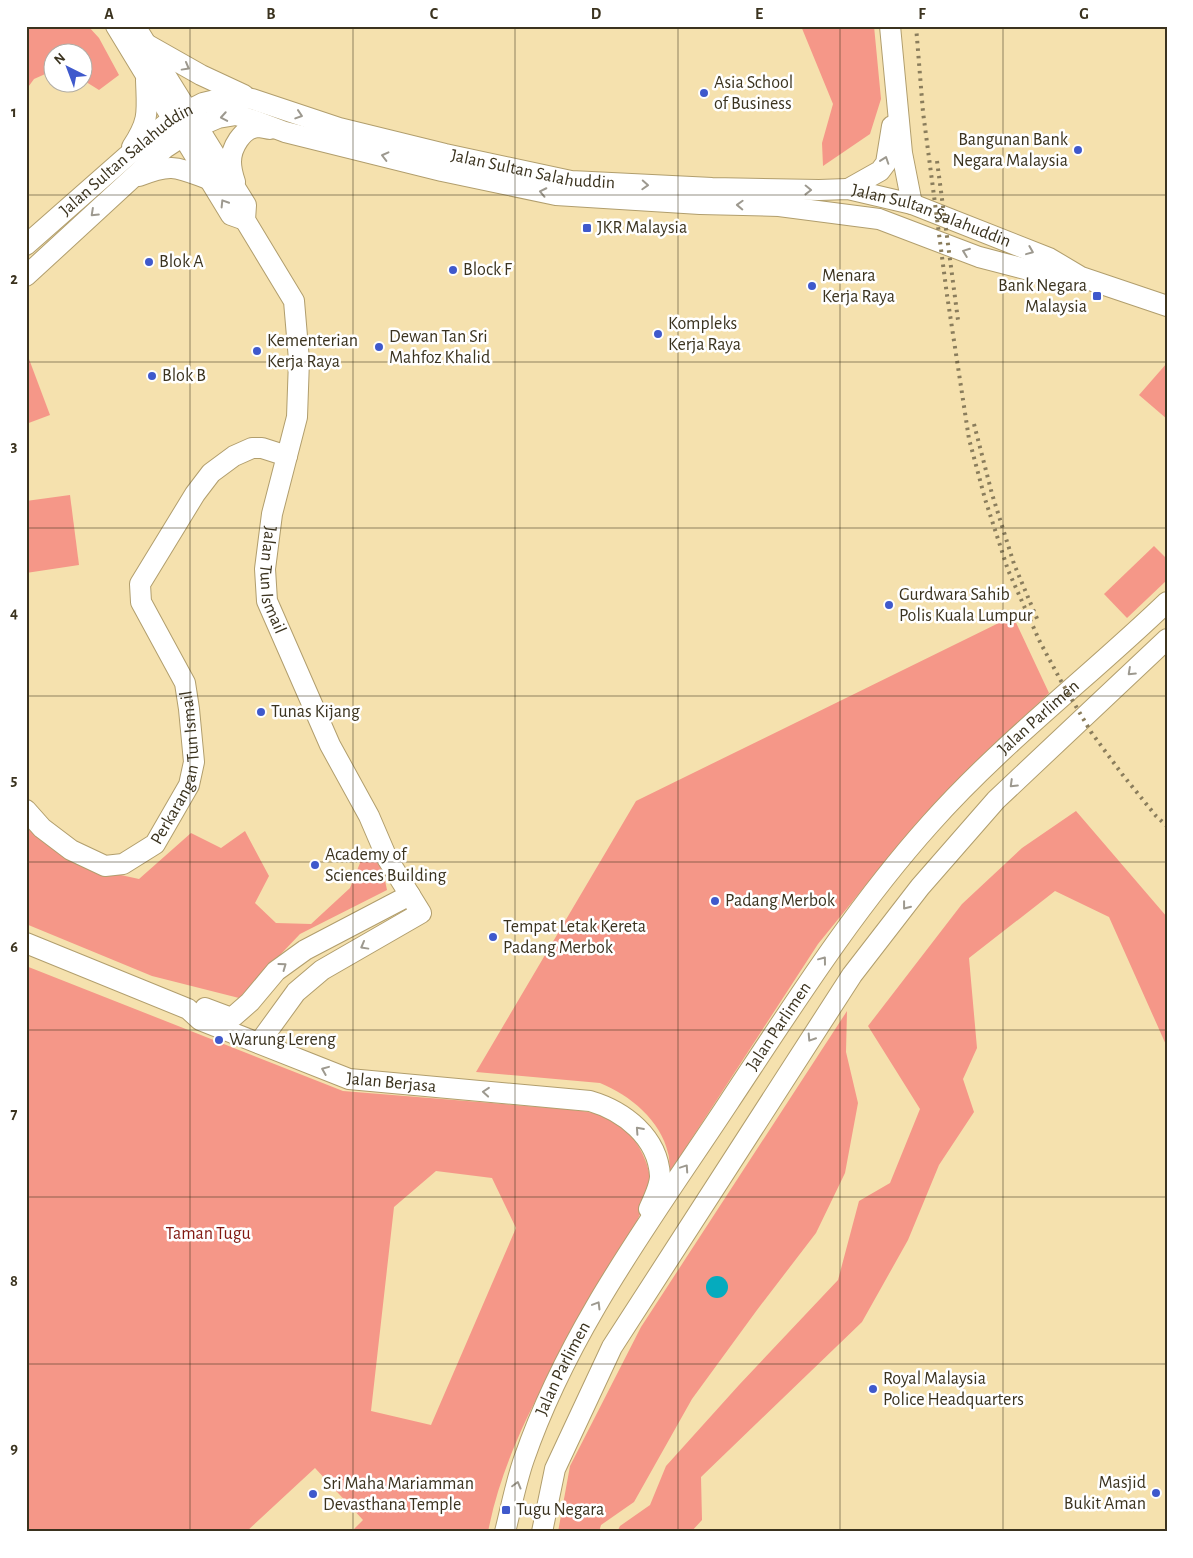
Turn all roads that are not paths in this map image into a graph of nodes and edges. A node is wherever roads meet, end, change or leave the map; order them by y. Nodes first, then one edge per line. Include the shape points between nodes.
1 (105, 26) edge
2 (116, 26) edge
3 (890, 26) edge
4 (136, 39) edge
5 (146, 76) junction
6 (252, 99) junction
7 (896, 104) junction
8 (185, 123) junction
9 (285, 132) junction
10 (126, 157) junction
11 (208, 179) junction
12 (129, 180) junction
13 (848, 189) junction
14 (236, 190) junction
15 (912, 204) junction
16 (245, 220) junction
17 (26, 245) edge
18 (26, 276) edge
19 (1081, 277) junction
20 (1167, 306) edge
21 (287, 456) junction
22 (1167, 602) edge
23 (1167, 639) edge
24 (26, 810) edge
25 (410, 895) junction
26 (393, 930) junction
27 (26, 943) edge
28 (250, 1002) junction
29 (188, 1009) junction
30 (255, 1041) junction
31 (628, 1254) junction
32 (504, 1532) edge
33 (542, 1532) edge

1 - 4 street
2 - 4 street, Jalan Tun Ismail
3 - 7 street
4 - 5 street, Jalan Tun Ismail
4 -> 6 street
4 - 8 street, Jalan Tun Ismail
5 - 8 street, Jalan Tun Ismail
5 - 10 street via 147,117 142,132
6 - 8 street, Jalan Sultan Salahuddin via 216,99
6 -> 13 street, Jalan Sultan Salahuddin via 339,128 570,181 712,188
13 -> 7 street via 880,171 886,163
7 - 15 street
9 -> 8 street, Jalan Sultan Salahuddin via 236,115
8 - 10 street, Jalan Sultan Salahuddin
8 - 11 street, Jalan Tun Ismail
8 - 12 street, Jalan Sultan Salahuddin via 165,148
8 - 14 street, Jalan Tun Ismail
9 - 14 street via 257,127 237,141 231,165
19 -> 9 street, Jalan Sultan Salahuddin via 1044,274 978,257 879,219 779,206 556,195
10 - 17 street, Jalan Sultan Salahuddin
11 - 12 street via 167,167
16 -> 11 street, Jalan Tun Ismail via 231,215
12 -> 18 street, Jalan Sultan Salahuddin
13 - 15 street, Jalan Sultan Salahuddin
14 - 16 street, Jalan Tun Ismail via 246,205
15 -> 19 street, Jalan Sultan Salahuddin via 1049,258
16 - 21 street, Jalan Tun Ismail via 294,301 299,360 297,418
19 - 20 street, Jalan Sultan Salahuddin
21 - 24 street, Perkarangan Tun Ismail via 252,448 234,456 211,473 140,584 141,602 185,683 194,762 189,785 155,844 123,864 105,866 71,850 42,828
21 - 25 street, Jalan Tun Ismail via 272,514 264,569 267,600 330,745 369,816 387,858
31 -> 22 street, Jalan Parlimen via 819,965 892,869 991,761
23 -> 33 street, Jalan Parlimen via 996,800 920,887 852,975 612,1347 555,1469
25 - 26 street
25 - 26 street, Jalan Tun Ismail via 421,913
28 -> 25 street via 276,971 305,950
26 -> 30 street, Jalan Tun Ismail via 322,970 296,992
27 - 29 street, Jalan Berjasa
28 - 29 street via 234,1016 204,1008
28 - 30 street via 246,1027
29 - 30 street, Jalan Berjasa via 200,1020
31 -> 30 street, Jalan Berjasa via 660,1177 649,1142 621,1114 590,1101 349,1079
32 -> 31 street, Jalan Parlimen via 524,1459 554,1385 585,1324

